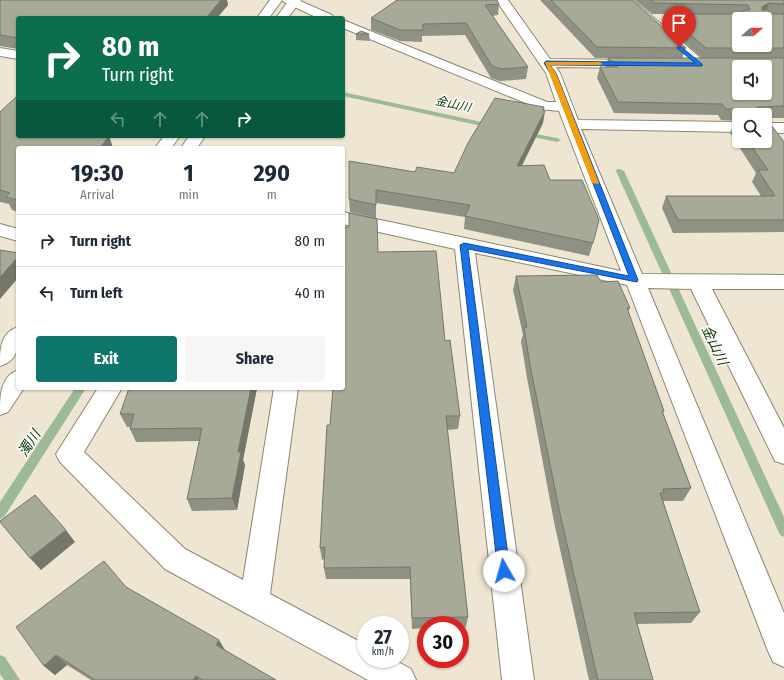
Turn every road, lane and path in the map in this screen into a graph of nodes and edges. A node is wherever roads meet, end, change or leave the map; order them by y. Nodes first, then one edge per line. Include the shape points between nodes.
1 (276, 0) edge
2 (502, 0) edge
3 (626, 0) edge
4 (292, 1) edge
5 (264, 16) edge
6 (283, 16) edge
7 (324, 16) edge
8 (648, 20) junction
9 (663, 20) dead end
10 (345, 25) edge
11 (0, 52) edge
12 (16, 55) edge
13 (546, 63) junction
14 (654, 64) edge
15 (677, 64) edge
16 (700, 65) junction
17 (715, 65) edge
18 (568, 116) junction
19 (732, 127) edge
20 (345, 218) edge
21 (0, 230) edge
22 (16, 234) edge
23 (464, 245) junction
24 (634, 280) junction
25 (691, 282) junction
26 (784, 282) edge
27 (16, 338) edge
28 (0, 358) edge
29 (16, 382) edge
30 (109, 390) edge
31 (286, 390) edge
32 (0, 405) edge
33 (784, 453) edge
34 (254, 602) junction
35 (784, 651) edge
36 (400, 680) edge
37 (518, 680) edge

1 - 5 main road
2 - 13 main road
3 - 8 main road
4 - 6 main road
4 - 7 main road
8 - 9 main road
8 - 16 main road
10 - 18 main road
11 - 12 main road
13 - 14 main road
13 - 18 main road via 553,73
15 - 16 main road
16 - 17 main road
18 - 19 main road
18 - 24 main road
20 - 23 main road
21 - 22 main road
23 - 24 main road
23 - 37 main road
24 - 25 main road
24 - 35 main road
25 - 26 main road
25 - 33 main road
27 - 28 main road
29 - 32 main road
30 - 34 main road via 69,454 175,559
31 - 34 main road
34 - 36 main road

